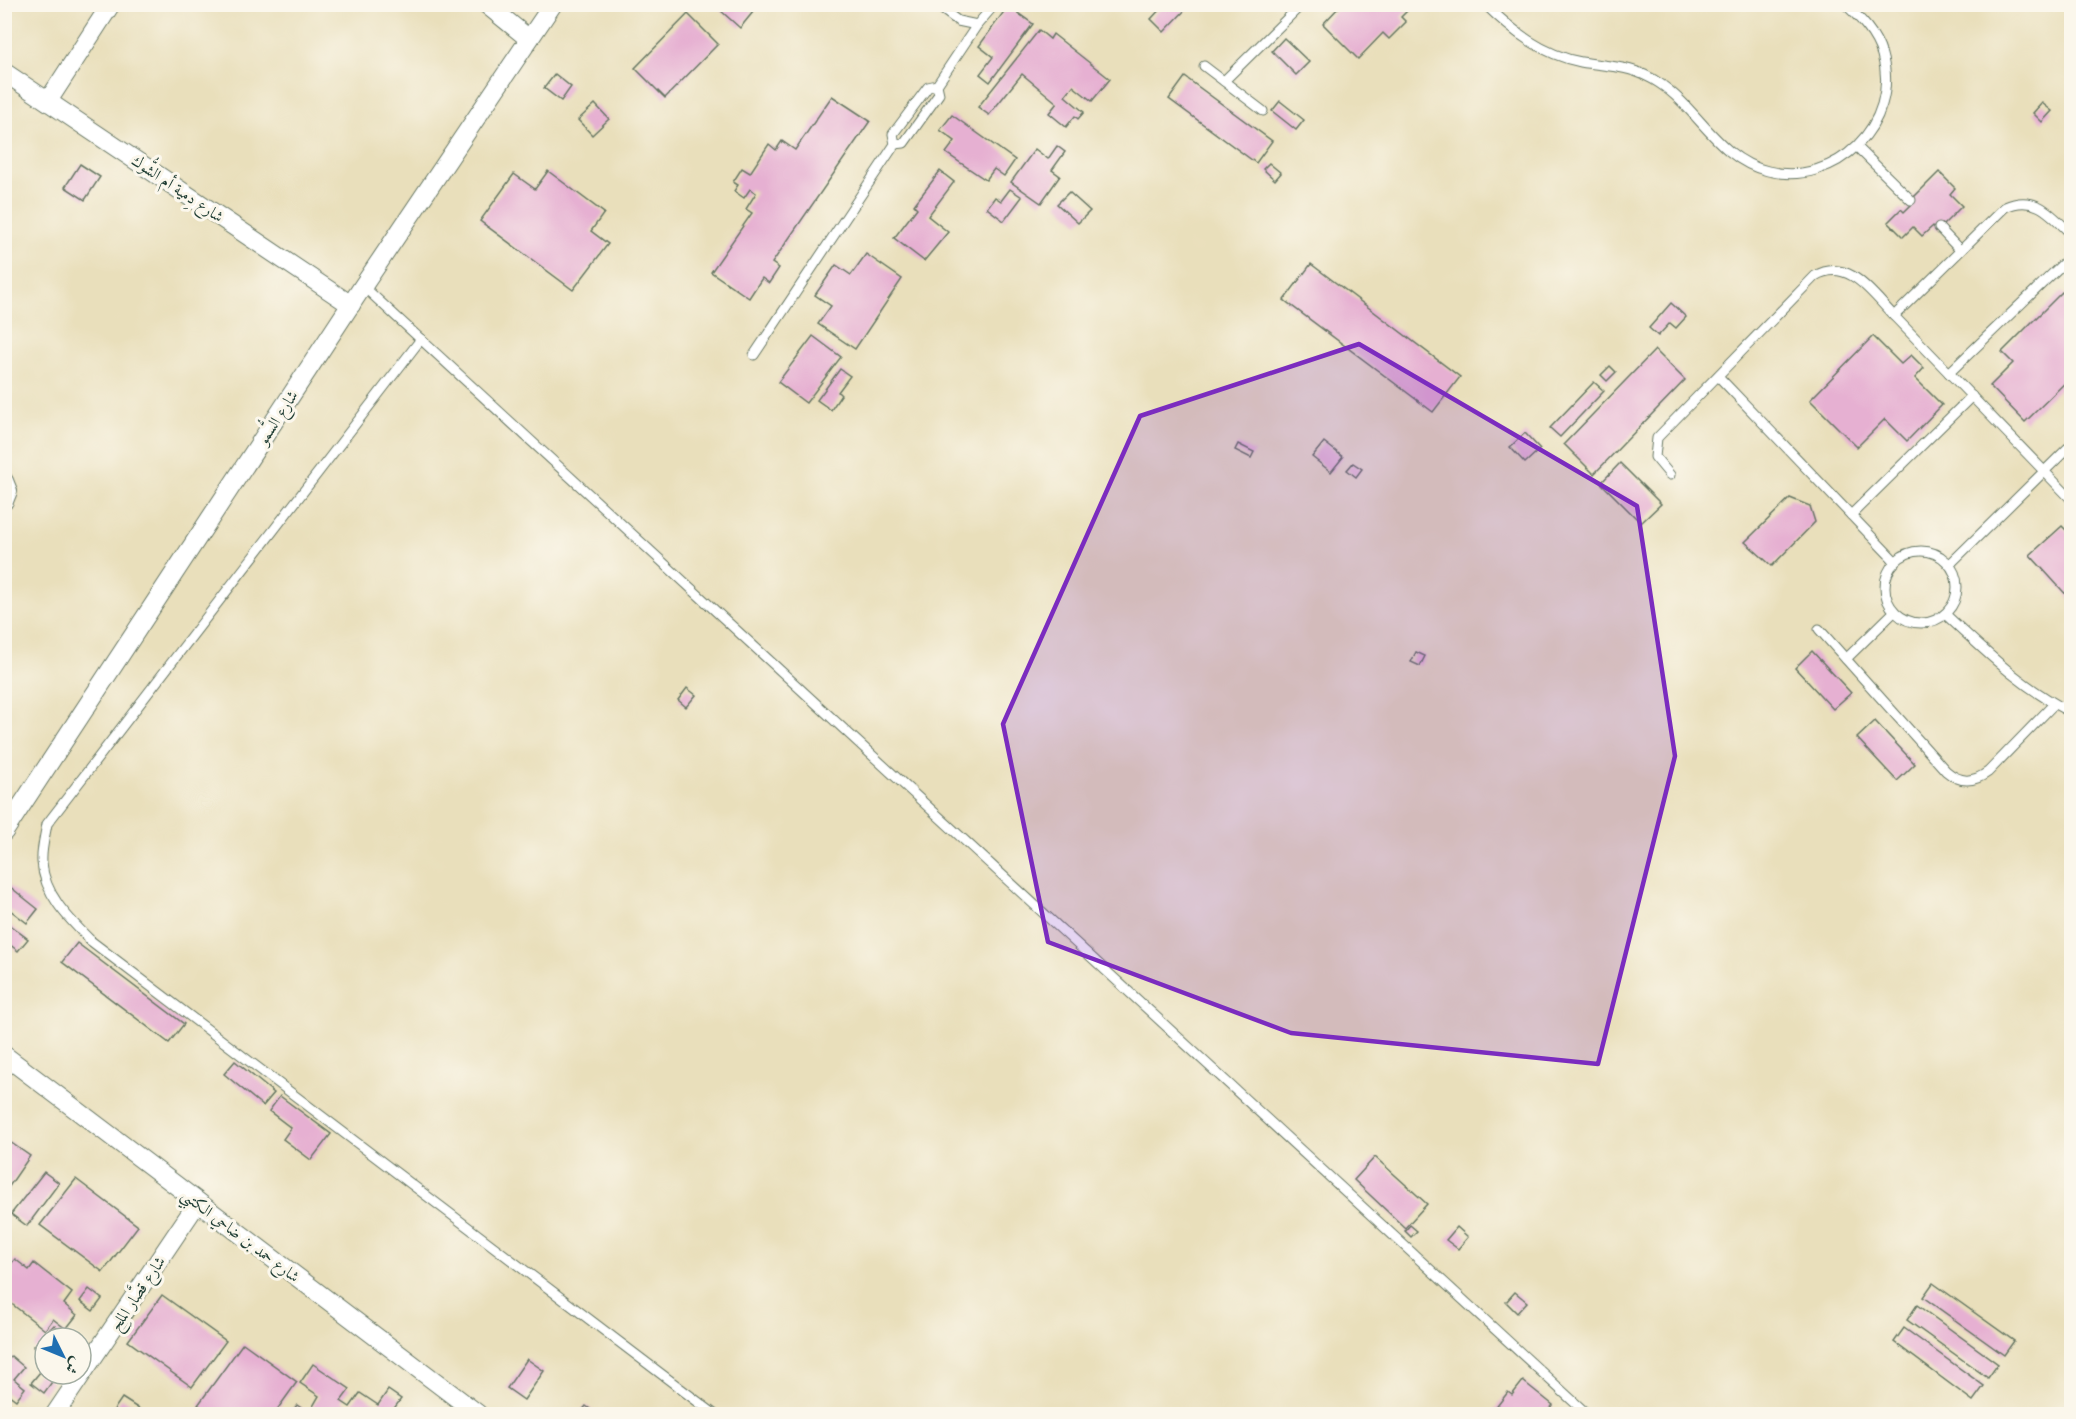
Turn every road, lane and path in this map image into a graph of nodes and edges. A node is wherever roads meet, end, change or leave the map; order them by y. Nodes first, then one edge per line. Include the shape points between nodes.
1 (111, 4) edge
2 (486, 4) edge
3 (553, 4) edge
4 (934, 4) edge
5 (995, 4) edge
6 (1302, 4) edge
7 (1485, 4) edge
8 (1845, 4) edge
9 (977, 25) junction
10 (529, 39) junction
11 (1203, 66) dead end
12 (4, 72) edge
13 (1224, 81) junction
14 (48, 101) junction
15 (1263, 111) dead end
16 (1857, 147) junction
17 (1911, 200) dead end
18 (1939, 228) dead end
19 (2072, 235) edge
20 (1960, 250) junction
21 (2072, 255) edge
22 (363, 286) junction
23 (351, 304) junction
24 (1894, 316) junction
25 (421, 339) junction
26 (754, 355) dead end
27 (1949, 374) junction
28 (1718, 376) junction
29 (1971, 396) junction
30 (2072, 444) edge
31 (2044, 471) junction
32 (1670, 476) dead end
33 (4, 481) edge
34 (2072, 500) edge
35 (4, 501) edge
36 (1851, 516) junction
37 (1895, 561) junction
38 (1950, 564) junction
39 (1894, 612) junction
40 (1945, 614) junction
41 (1819, 629) dead end
42 (1846, 659) junction
43 (2054, 704) junction
44 (2072, 713) edge
45 (4, 832) edge
46 (4, 1055) edge
47 (198, 1202) junction
48 (55, 1414) edge
49 (478, 1414) edge
50 (714, 1414) edge
51 (1587, 1414) edge

1 - 14 street
2 - 10 street
3 - 10 street, شارع السُّمو
4 - 9 lane via 958,21
5 - 9 lane
6 - 13 lane
7 - 16 lane via 1517,34 1550,52 1583,62 1627,68 1659,83 1726,148 1750,165 1788,174 1807,172 1826,167
8 - 16 lane via 1877,42 1886,75 1881,109
9 - 26 lane via 937,85 927,87 893,134 895,144
10 - 22 street, شارع السُّمو
11 - 13 lane
12 - 14 street, شارع دِمية أم الشُّوك
13 - 15 lane
14 - 23 street, شارع دِمية أم الشُّوك
16 - 17 lane
18 - 20 lane
19 - 20 lane via 2044,208 2020,202 1999,212
20 - 24 lane
21 - 27 lane
22 - 23 street, شارع السُّمو
22 - 25 lane
23 - 45 street, شارع السُّمو
24 - 27 lane
24 - 28 lane via 1850,274 1835,270 1821,273
25 - 50 lane via 47,824 41,861 50,893 91,941
25 - 51 lane
27 - 29 lane
28 - 32 lane via 1657,438 1655,456
28 - 36 lane
29 - 31 lane
29 - 36 lane
30 - 31 lane
31 - 34 lane
31 - 38 lane
33 - 35 street via 8,492
36 - 37 lane
37 - 38 lane via 1911,552 1929,551
37 - 39 lane via 1888,570 1884,592
38 - 40 lane via 1957,584 1956,596
39 - 40 lane via 1918,624
39 - 42 lane
40 - 43 lane via 2012,675
41 - 42 lane
42 - 43 lane via 1946,771 1959,779 1975,780 1988,772
43 - 44 lane
46 - 47 street, شارع حمد بن ضاحي الكتبي
47 - 48 street, شارع قصَّار المِلح
47 - 49 street, شارع حمد بن ضاحي الكتبي

